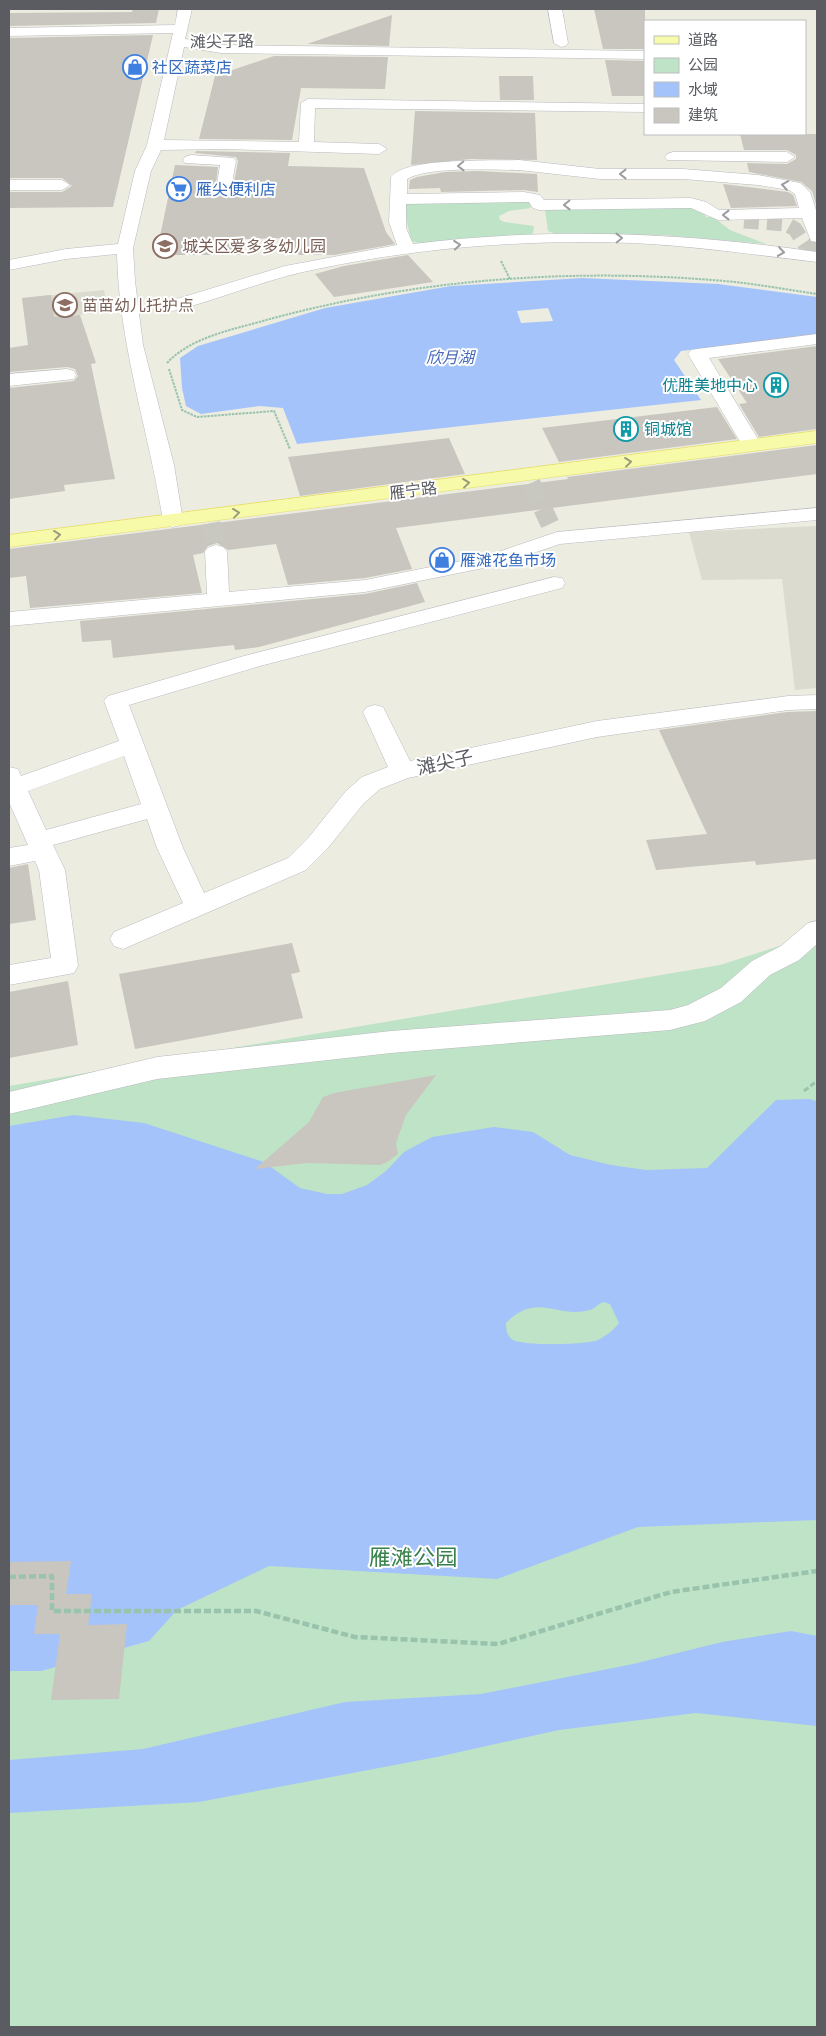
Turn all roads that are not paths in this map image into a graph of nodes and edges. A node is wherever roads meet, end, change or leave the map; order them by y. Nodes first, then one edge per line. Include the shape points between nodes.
1 (185, 9) edge
2 (555, 9) edge
3 (9, 32) edge
4 (179, 35) junction
5 (561, 43) junction
6 (644, 44) edge
7 (644, 55) edge
8 (644, 108) edge
9 (691, 142) dead end
10 (155, 144) junction
11 (306, 146) junction
12 (379, 149) dead end
13 (491, 155) dead end
14 (579, 156) dead end
15 (657, 156) dead end
16 (696, 157) junction
17 (787, 157) dead end
18 (147, 160) junction
19 (9, 185) edge
20 (62, 185) dead end
21 (224, 190) dead end
22 (399, 199) junction
23 (810, 214) junction
24 (817, 237) tunnel mouth
25 (125, 248) junction
26 (408, 250) junction
27 (817, 257) tunnel mouth
28 (9, 265) edge
29 (173, 306) dead end
30 (817, 339) edge
31 (67, 375) dead end
32 (9, 380) edge
33 (817, 437) edge
34 (752, 446) junction
35 (817, 514) edge
36 (173, 521) junction
37 (9, 541) edge
38 (216, 551) tunnel mouth
39 (554, 583) dead end
40 (218, 599) junction
41 (9, 619) edge
42 (817, 702) edge
43 (375, 712) dead end
44 (132, 745) junction
45 (402, 771) junction
46 (11, 781) edge
47 (156, 808) junction
48 (41, 846) junction
49 (9, 857) edge
50 (198, 907) junction
51 (817, 930) edge
52 (123, 939) dead end
53 (9, 976) edge
54 (9, 1103) edge

1 - 4 street
2 - 5 street
3 - 4 street
4 - 5 street, 滩尖子路 via 239,40
4 - 7 street, 滩尖子路 via 221,49 434,59
4 - 10 street
5 - 6 street, 滩尖子路
8 - 11 street via 308,103
9 - 16 street
10 - 11 street
10 - 18 street
11 - 12 street
13 - 14 street
15 - 16 street
16 - 17 street
18 - 21 street via 228,161
18 - 25 street
19 - 20 street
23 -> 22 street via 718,215 704,205 690,203 539,205 534,198 524,196
23 -> 22 street via 802,192 794,186 683,174 600,174 519,165 409,171 399,177
22 - 26 street via 399,230
23 - 24 street
25 - 28 street via 66,254
25 - 36 street via 134,345 164,465
26 -> 27 street via 523,240 634,238 746,247
26 - 29 street via 319,263
30 - 34 street via 697,354
31 - 32 street
33 - 34 main road, 雁宁路
36 -> 34 main road, 雁宁路 via 210,520 528,480
35 - 40 street via 554,531 491,561 365,586
37 -> 36 main road, 雁宁路
38 - 40 street
39 - 44 street via 252,660 116,701
40 - 41 street
42 - 45 street, 滩尖子 via 788,703 597,730
43 - 45 street
44 - 46 street
44 - 47 street
45 - 50 street, 滩尖子 via 371,784 355,797 297,864
46 - 48 street
47 - 48 street
47 - 50 street via 170,848
48 - 49 street
48 - 53 street via 52,870 65,966
50 - 52 street, 滩尖子
51 - 54 street via 790,953 760,968 731,996 694,1014 670,1020 391,1042 157,1068

